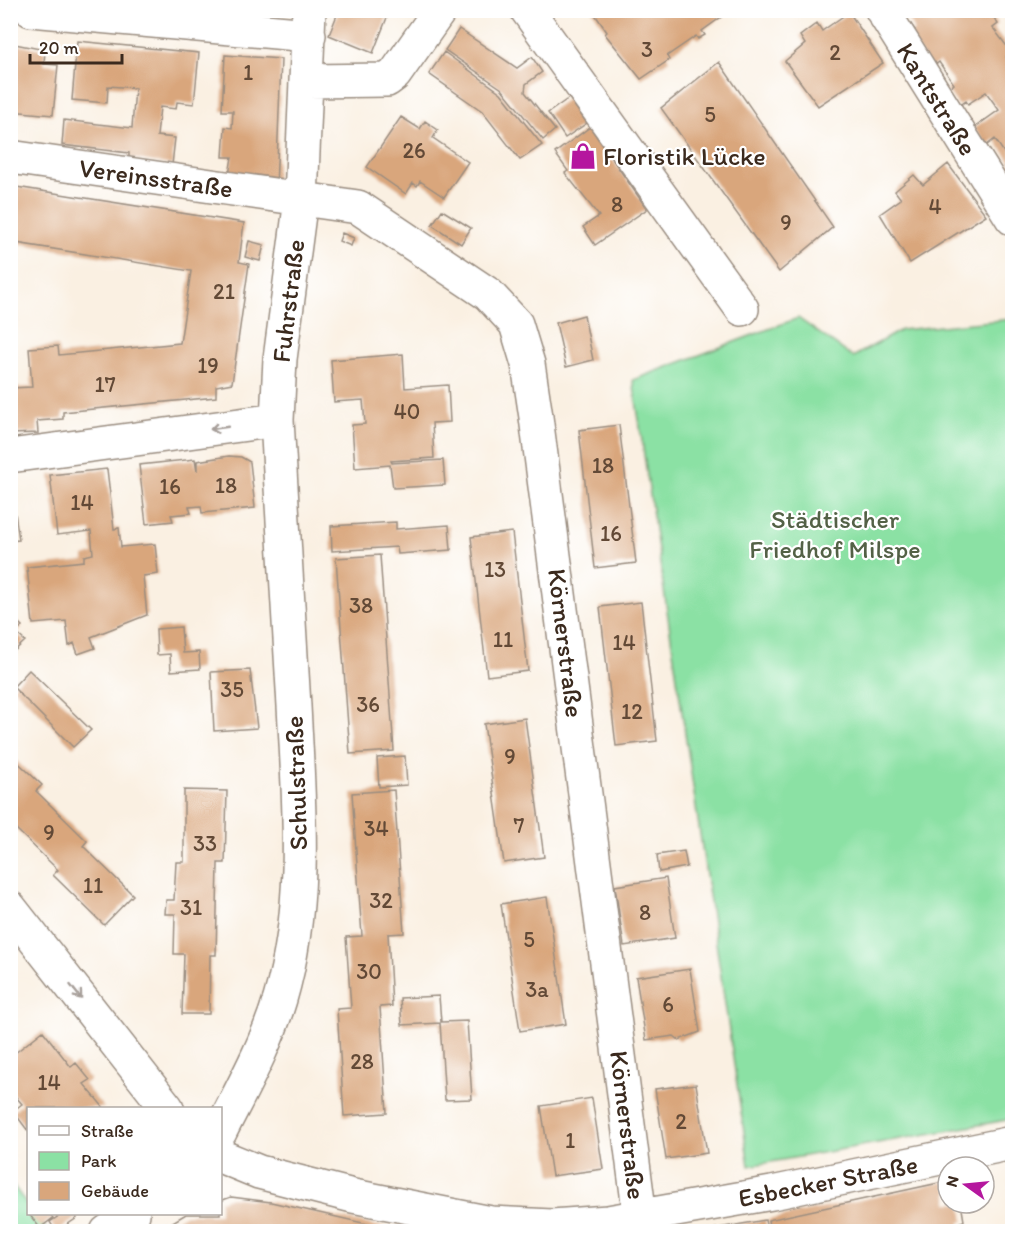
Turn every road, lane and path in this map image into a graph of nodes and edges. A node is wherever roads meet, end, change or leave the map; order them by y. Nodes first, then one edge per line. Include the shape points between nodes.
1 (31, 10) edge
2 (440, 10) edge
3 (527, 10) edge
4 (882, 10) edge
5 (309, 23) edge
6 (308, 81) junction
7 (10, 157) edge
8 (301, 199) junction
9 (1012, 218) edge
10 (742, 309) dead end
11 (277, 420) junction
12 (10, 456) edge
13 (10, 908) edge
14 (166, 1107) edge
15 (222, 1127) edge
16 (1012, 1143) edge
17 (222, 1157) edge
18 (132, 1215) edge
19 (640, 1216) junction
20 (107, 1232) edge

1 - 5 street
2 - 6 street via 387,80
3 - 10 street
4 - 9 street, Kantstraße
5 - 6 street, Fuhrstraße
6 - 8 street, Fuhrstraße
7 - 8 street, Vereinsstraße
8 - 11 street, Fuhrstraße via 280,359
8 - 19 street, Körnerstraße via 358,207 488,294 516,324 528,364 536,417
11 -> 12 street
11 - 15 street, Schulstraße via 300,813 298,883 291,948 280,997 267,1036
13 -> 14 street
16 - 19 street, Esbecker Straße
17 - 19 street, Esbecker Straße via 295,1182 491,1223 552,1226
18 - 20 street

